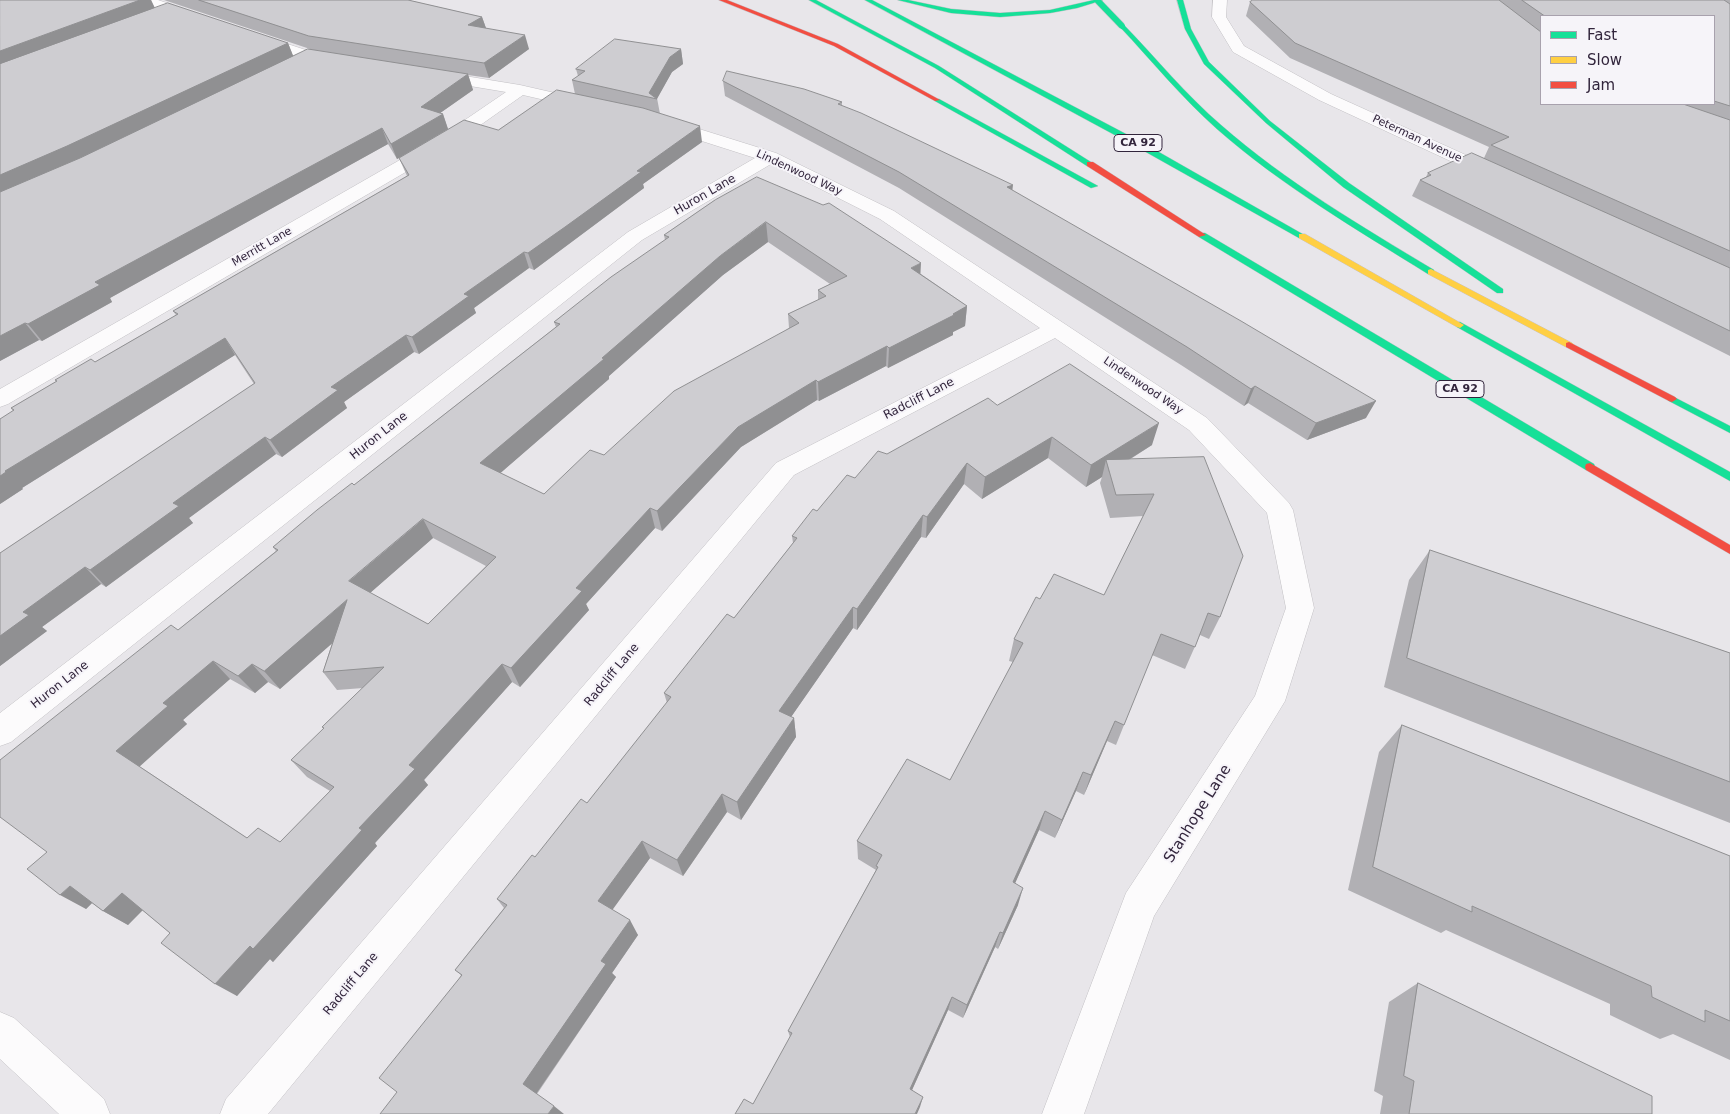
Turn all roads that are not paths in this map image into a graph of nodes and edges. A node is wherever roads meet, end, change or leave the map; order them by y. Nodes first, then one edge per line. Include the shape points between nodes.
1 (144, 0) edge
2 (722, 0) edge
3 (812, 0) edge
4 (868, 0) edge
5 (901, 0) edge
6 (1097, 0) edge
7 (1100, 0) edge
8 (1180, 0) edge
9 (1220, 0) edge
10 (174, 10) junction
11 (156, 18) edge
12 (211, 23) edge
13 (239, 32) edge
14 (312, 57) junction
15 (360, 64) edge
16 (289, 68) edge
17 (416, 74) edge
18 (520, 90) junction
19 (604, 108) edge
20 (650, 118) edge
21 (770, 157) junction
22 (1505, 180) edge
23 (1100, 190) dead end
24 (1127, 201) dead end
25 (1189, 227) junction
26 (1506, 295) dead end
27 (1530, 311) dead end
28 (1057, 328) junction
29 (1609, 365) junction
30 (0, 399) edge
31 (1730, 430) edge
32 (1730, 477) edge
33 (1280, 510) joint
34 (1730, 550) edge
35 (0, 732) edge
36 (0, 1032) edge
37 (89, 1114) edge
38 (241, 1114) edge
39 (1062, 1114) edge

1 - 10 street
2 - 23 highway via 836,45
3 - 25 highway, CA 92 via 938,67
4 - 32 highway, CA 92 via 1149,149
5 - 7 highway via 936,9 1006,16 1080,8
6 - 29 highway, bridge via 1218,126 1266,166 1323,206 1436,275
8 - 26 highway via 1188,29 1206,63 1268,122 1346,185
9 - 22 street, Peterman Avenue via 1219,17 1238,49 1325,97
10 - 11 street
10 - 12 street
13 - 14 street
14 - 15 street
14 - 16 street
17 - 18 street
18 - 19 street
18 - 30 street, Merritt Lane via 446,141
20 - 21 street, Lindenwood Way
21 - 28 street, Lindenwood Way via 887,215
21 - 35 street, Huron Lane via 635,236
24 - 25 highway
25 - 34 highway, CA 92
27 - 29 highway
28 - 33 street, Lindenwood Way via 1198,424
28 - 38 street, Radcliff Lane via 785,469
29 - 31 highway
33 - 39 street, Stanhope Lane via 1300,608 1269,701 1139,906
36 - 37 street

